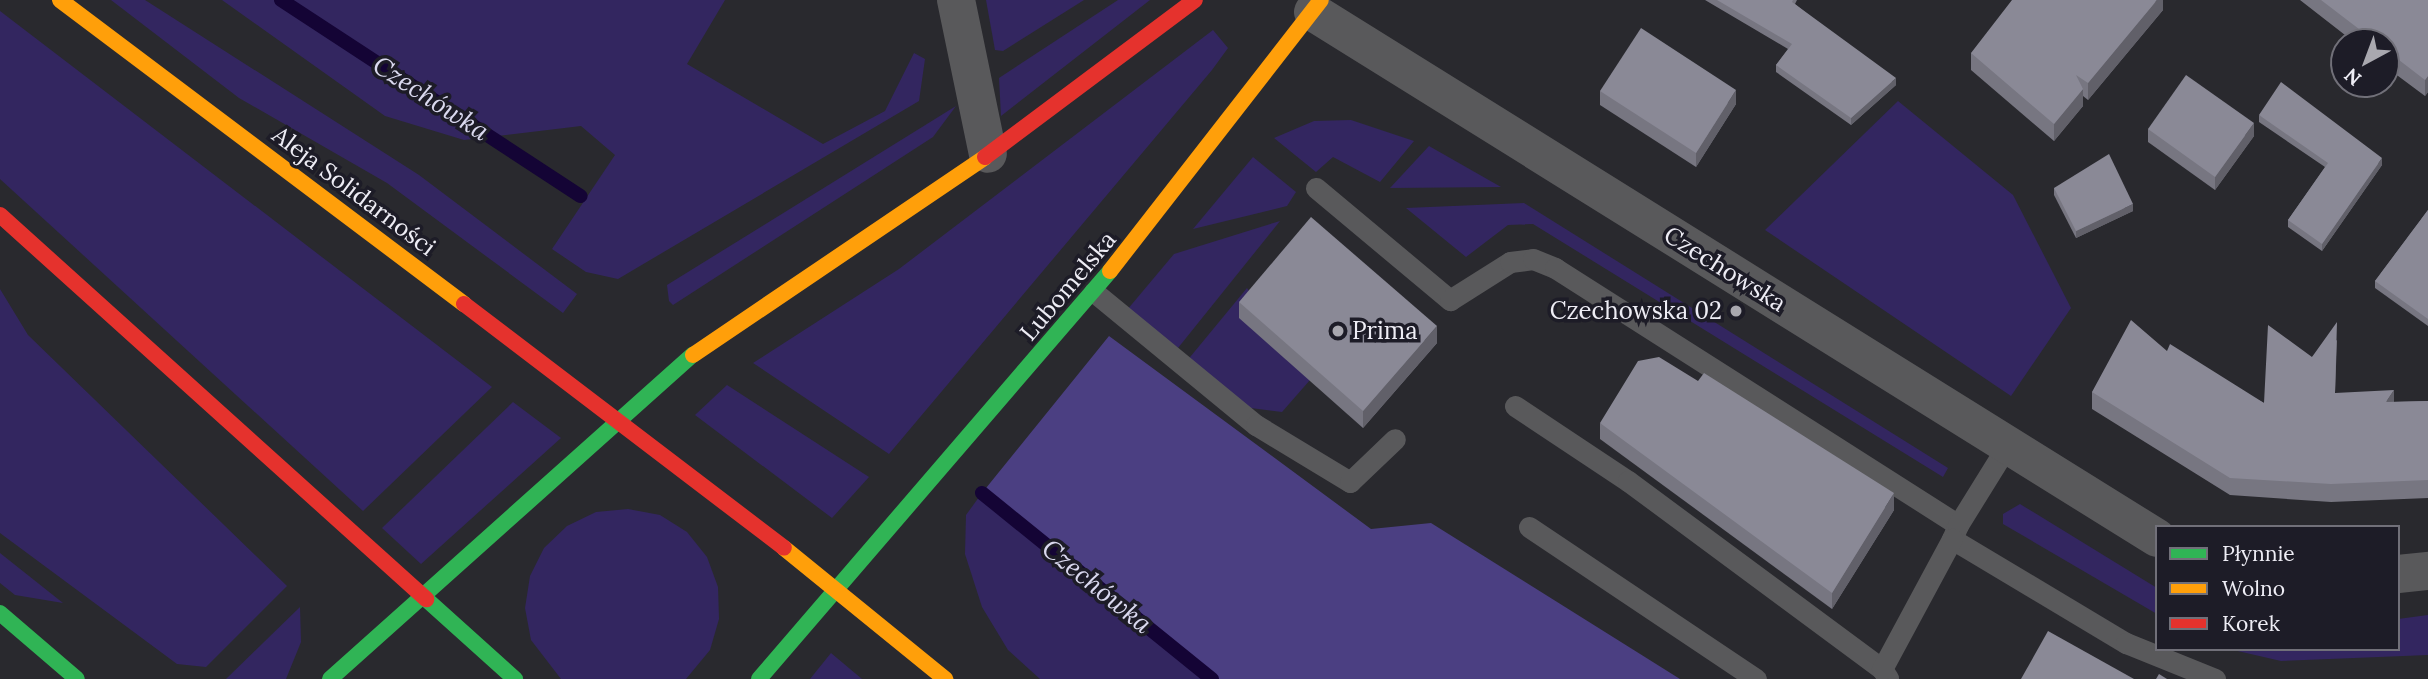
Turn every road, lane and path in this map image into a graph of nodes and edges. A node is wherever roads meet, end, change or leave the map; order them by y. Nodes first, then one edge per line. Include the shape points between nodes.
1 (60, 0) edge
2 (956, 0) edge
3 (1195, 0) edge
4 (1309, 4) edge
5 (988, 154) junction
6 (1316, 188) dead end
7 (0, 215) edge
8 (1094, 292) junction
9 (1516, 407) dead end
10 (620, 420) junction
11 (1395, 439) dead end
12 (2007, 446) junction
13 (1529, 527) dead end
14 (1955, 532) junction
15 (2155, 537) edge
16 (2428, 571) edge
17 (2400, 574) edge
18 (839, 593) junction
19 (420, 599) junction
20 (0, 613) edge
21 (1885, 674) edge
22 (78, 679) edge
23 (330, 679) edge
24 (515, 679) edge
25 (759, 679) edge
26 (945, 679) edge
27 (1756, 679) edge
28 (2215, 679) edge

1 - 10 street, Aleja Solidarności
2 - 5 street
3 - 5 street via 1111,70
4 - 8 street, Lubomelska
4 - 12 street, Czechowska
5 - 10 street via 737,321
6 - 14 lane via 1450,300 1510,262 1533,259 1555,268
7 - 19 street
8 - 11 lane via 1256,425 1350,482
8 - 18 street, Lubomelska
9 - 21 lane via 1628,481
10 - 18 street, Aleja Solidarności
10 - 19 street
12 - 14 lane
12 - 15 street, Czechowska
13 - 27 lane
14 - 21 lane
14 - 28 lane via 2126,643
16 - 17 street
18 - 25 street, Lubomelska
18 - 26 street
19 - 23 street
19 - 24 street
20 - 22 street

